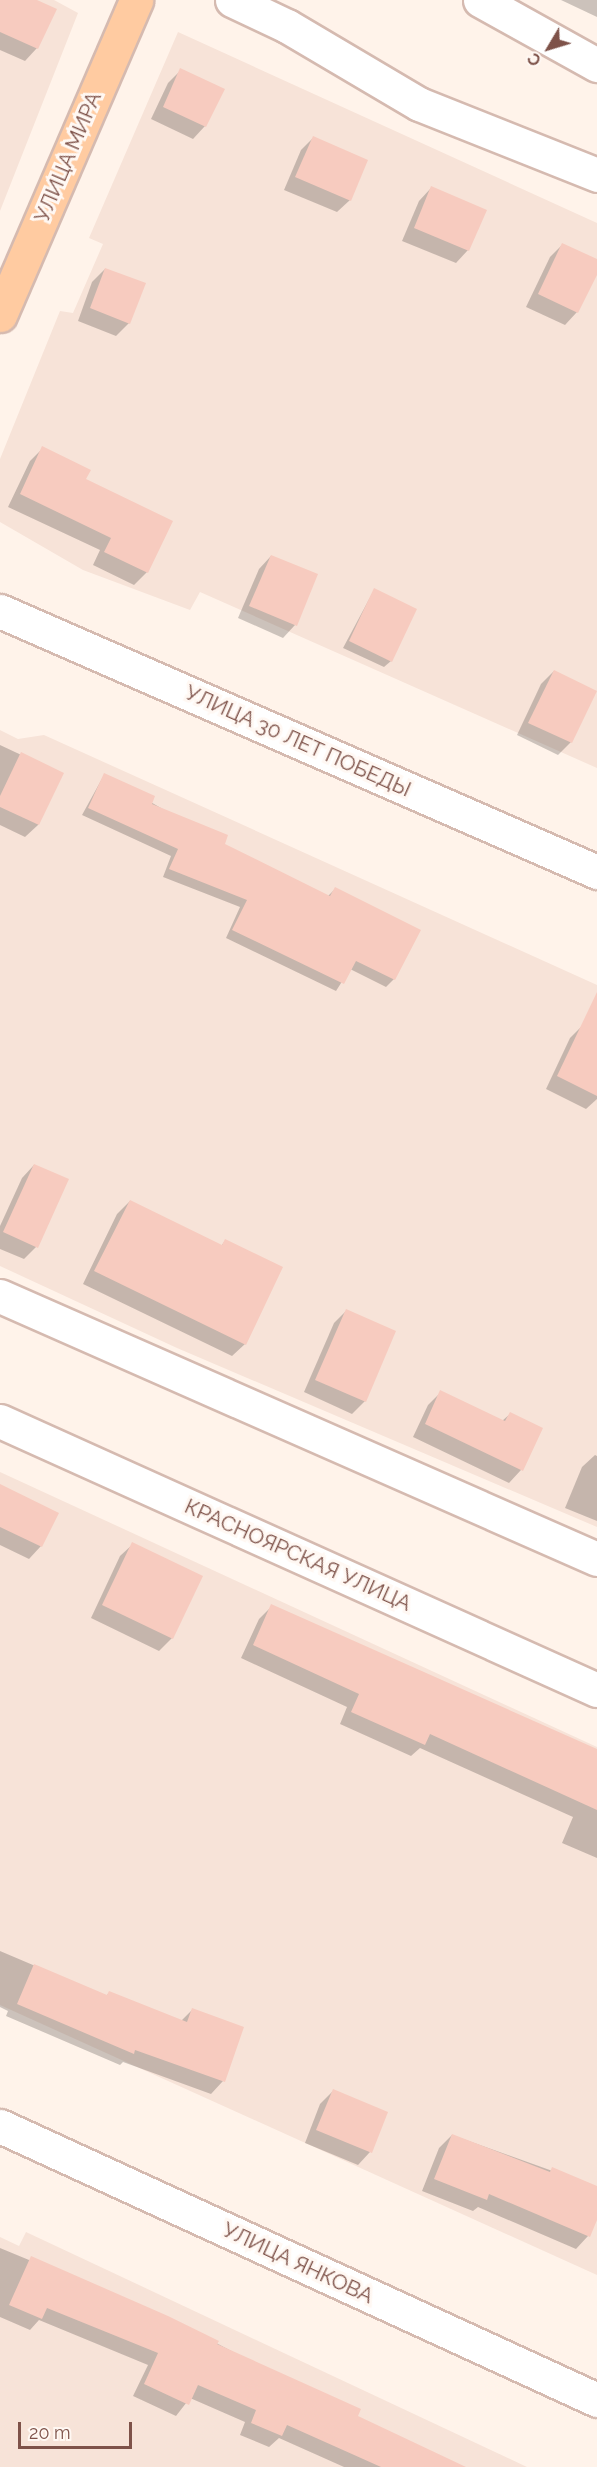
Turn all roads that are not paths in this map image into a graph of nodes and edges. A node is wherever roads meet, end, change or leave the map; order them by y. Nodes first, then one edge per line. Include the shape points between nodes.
1 (136, 0) edge
2 (232, 0) edge
3 (480, 0) edge
4 (597, 65) edge
5 (597, 175) edge
6 (0, 315) edge
7 (0, 611) edge
8 (597, 872) edge
9 (0, 1296) edge
10 (0, 1421) edge
11 (597, 1559) edge
12 (597, 1690) edge
13 (0, 2126) edge
14 (597, 2400) edge

1 - 6 main road, УЛИЦА МИРА
2 - 5 street via 287,26 419,104
3 - 4 street
7 - 8 street, УЛИЦА 30 ЛЕТ ПОБЕДЫ
9 - 11 street
10 - 12 street, КРАСНОЯРСКАЯ УЛИЦА
13 - 14 street, УЛИЦА ЯНКОВА

